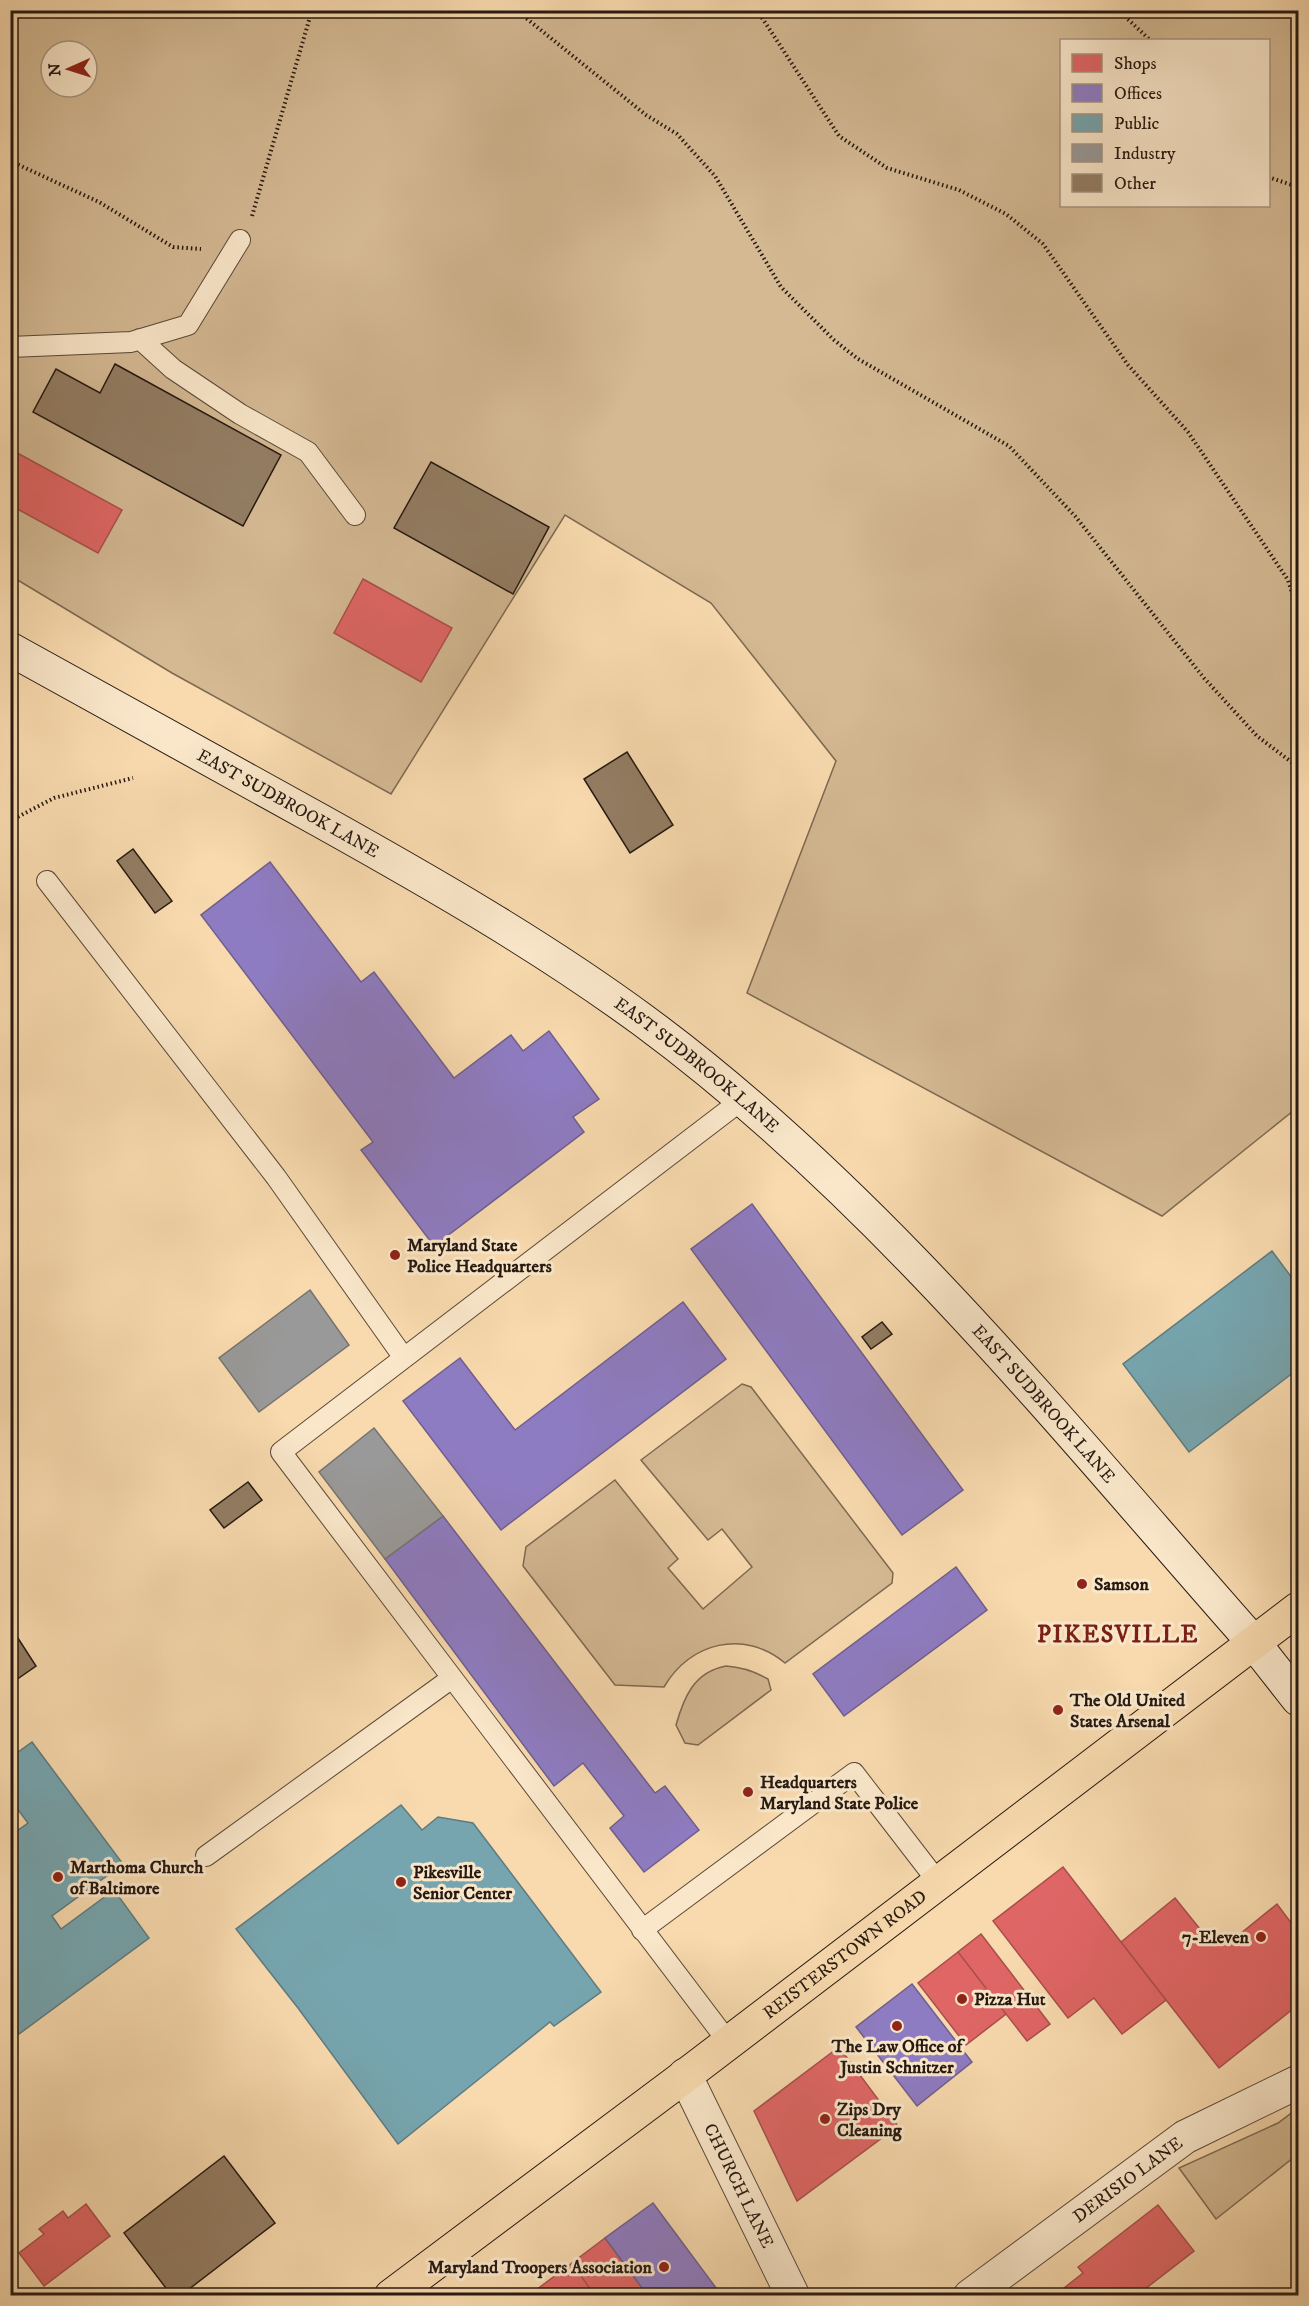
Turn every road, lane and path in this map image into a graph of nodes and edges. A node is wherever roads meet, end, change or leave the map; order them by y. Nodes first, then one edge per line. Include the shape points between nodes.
1 (312, 10) edge
2 (516, 10) edge
3 (757, 10) edge
4 (1118, 10) edge
5 (1149, 39) edge
6 (10, 161) edge
7 (1270, 177) edge
8 (1299, 187) edge
9 (240, 240) junction
10 (140, 339) junction
11 (10, 347) edge
12 (355, 515) dead end
13 (1299, 612) edge
14 (10, 649) edge
15 (1299, 767) edge
16 (133, 778) dead end
17 (10, 821) edge
18 (47, 881) dead end
19 (743, 1099) junction
20 (404, 1358) junction
21 (1299, 1609) edge
22 (1254, 1643) junction
23 (452, 1678) junction
24 (1299, 1699) edge
25 (206, 1856) dead end
26 (938, 1882) junction
27 (642, 1930) junction
28 (729, 2043) junction
29 (685, 2075) junction
30 (1299, 2082) edge
31 (391, 2295) edge
32 (793, 2295) edge
33 (970, 2295) edge

1 - 9 path via 257,205
2 - 15 path via 646,116 677,134 715,176 781,286 834,340 858,359 1009,446 1075,516 1204,678 1257,736
3 - 13 path via 839,136 887,168 959,190 1006,214 1043,244 1128,365 1188,432 1288,580
4 - 5 path
6 - 9 path via 99,202 173,247 205,249
7 - 8 path
9 - 10 lane via 188,325
10 - 11 lane
10 - 12 lane via 173,369 240,414 308,452
14 - 19 street, EAST SUDBROOK LANE via 410,870 516,933 644,1021
16 - 17 path via 54,798
18 - 20 lane via 276,1177
19 - 20 lane
19 - 22 street, EAST SUDBROOK LANE via 810,1160 967,1317
20 - 23 lane via 281,1452
21 - 22 main road, REISTERSTOWN ROAD
22 - 24 street, EAST SUDBROOK LANE
22 - 26 main road, REISTERSTOWN ROAD
23 - 25 lane
23 - 27 lane
26 - 27 lane via 854,1773
26 - 28 main road, REISTERSTOWN ROAD
27 - 28 lane
28 - 29 main road, REISTERSTOWN ROAD
29 - 31 main road, REISTERSTOWN ROAD
29 - 32 street, CHURCH LANE
30 - 33 street, DERISIO LANE via 1185,2137

